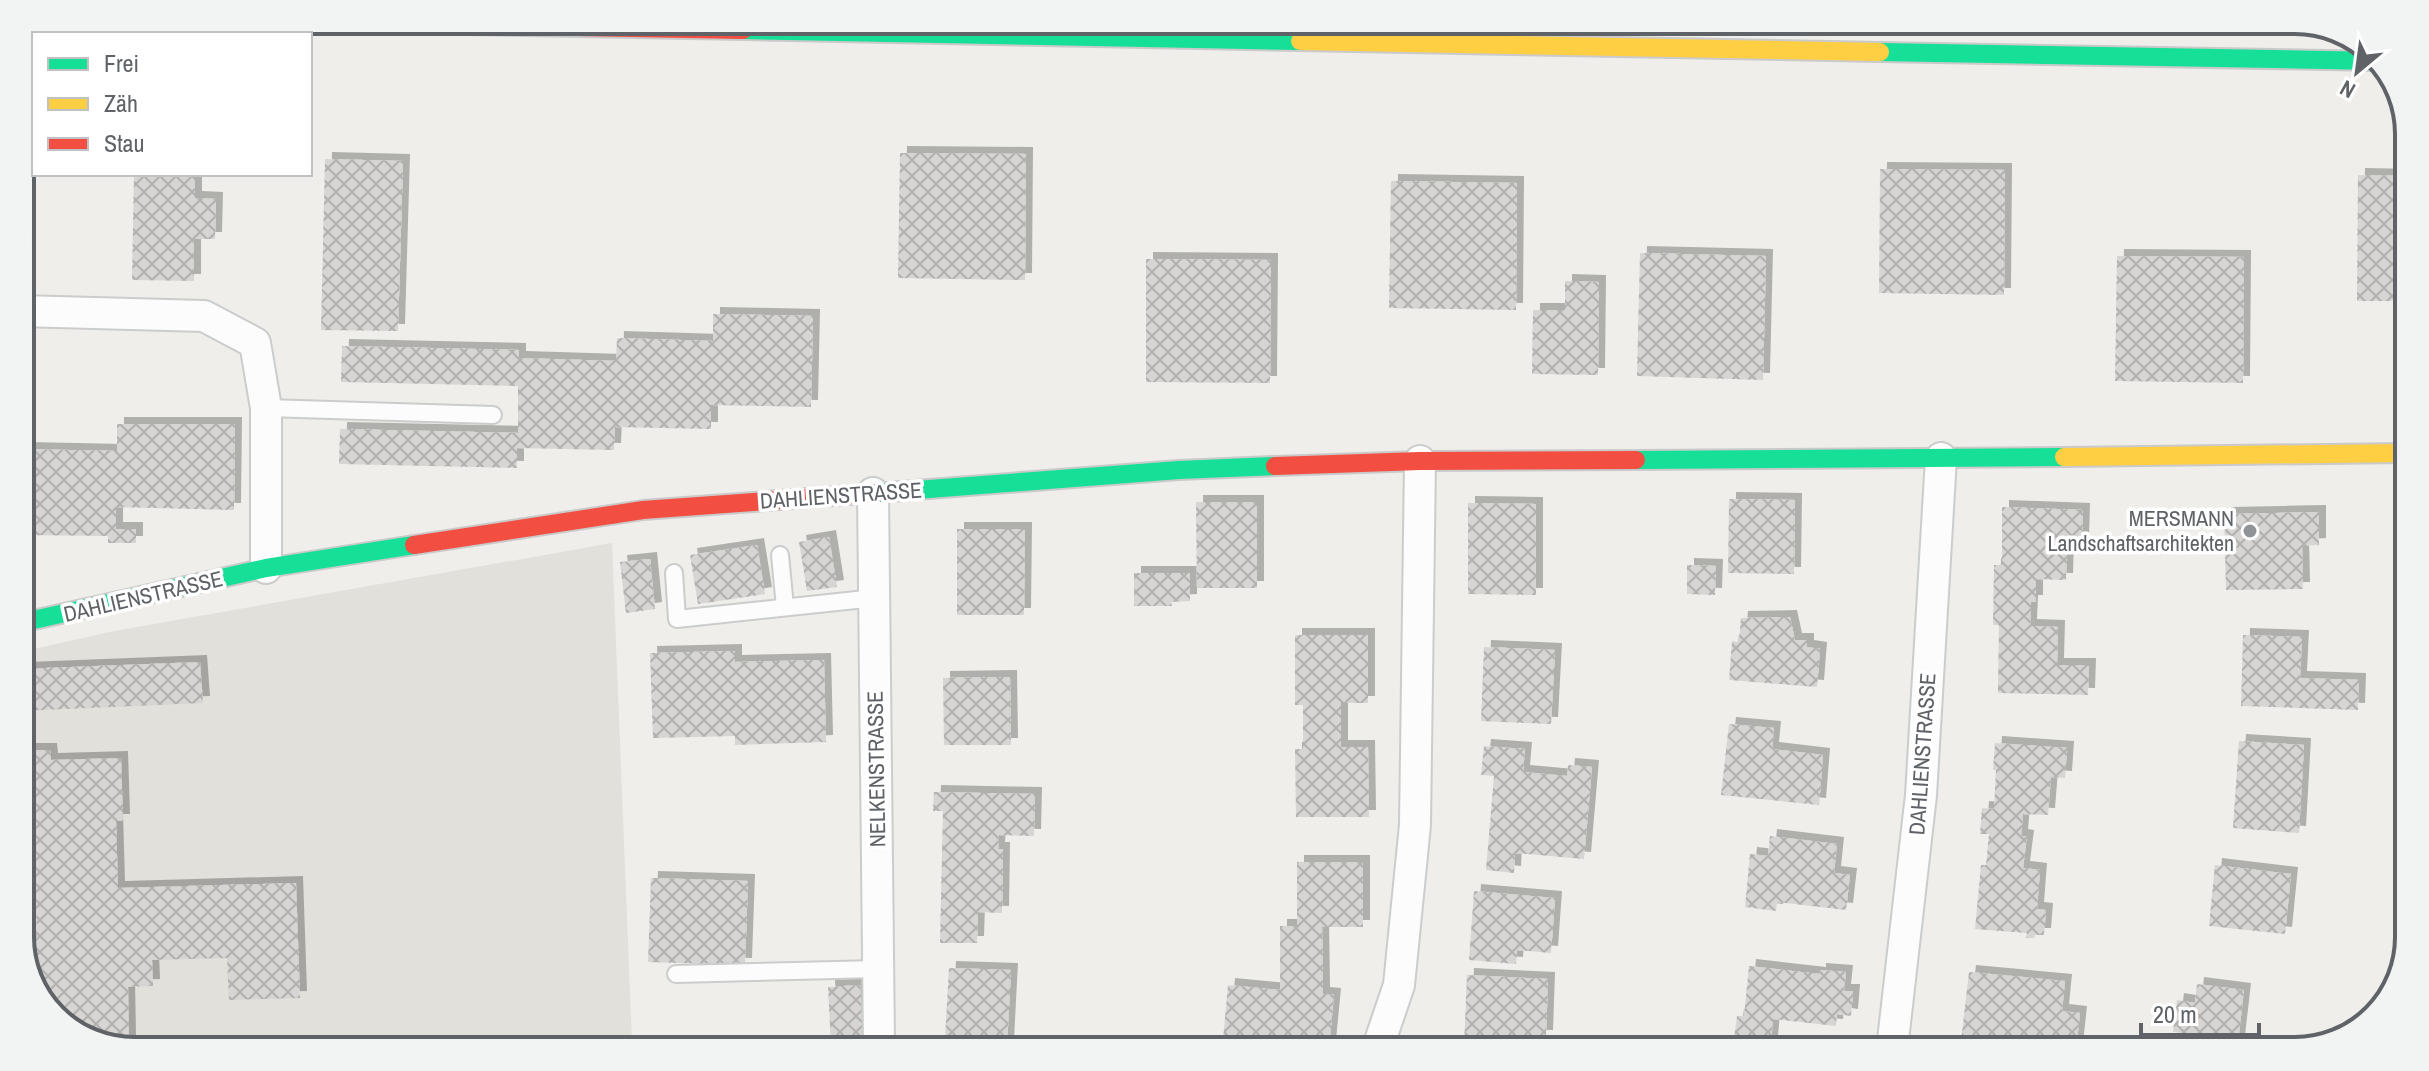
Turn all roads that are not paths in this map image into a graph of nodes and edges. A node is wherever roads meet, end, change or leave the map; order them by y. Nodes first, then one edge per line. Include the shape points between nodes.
1 (935, 34) edge
2 (2363, 61) edge
3 (34, 311) edge
4 (266, 408) junction
5 (493, 415) dead end
6 (2395, 453) edge
7 (1941, 458) junction
8 (1420, 461) junction
9 (873, 493) junction
10 (780, 555) dead end
11 (266, 568) junction
12 (674, 573) dead end
13 (875, 598) junction
14 (785, 607) junction
15 (34, 620) edge
16 (878, 969) junction
17 (676, 974) dead end
18 (879, 1037) edge
19 (1381, 1037) edge
20 (1893, 1037) edge

1 - 2 street
3 - 4 street via 204,316 255,343
4 - 5 lane
4 - 11 street
6 - 7 street, DAHLIENSTRASSE
7 - 8 street, DAHLIENSTRASSE
7 - 20 street, DAHLIENSTRASSE via 1921,795
8 - 9 street, DAHLIENSTRASSE via 1179,470
8 - 19 street via 1415,825 1399,985
9 - 11 street, DAHLIENSTRASSE via 643,510
9 - 13 street, NELKENSTRASSE
10 - 14 lane
11 - 15 street, DAHLIENSTRASSE
12 - 14 lane via 677,619
13 - 14 lane
13 - 16 street, NELKENSTRASSE
16 - 17 lane
16 - 18 street, NELKENSTRASSE

